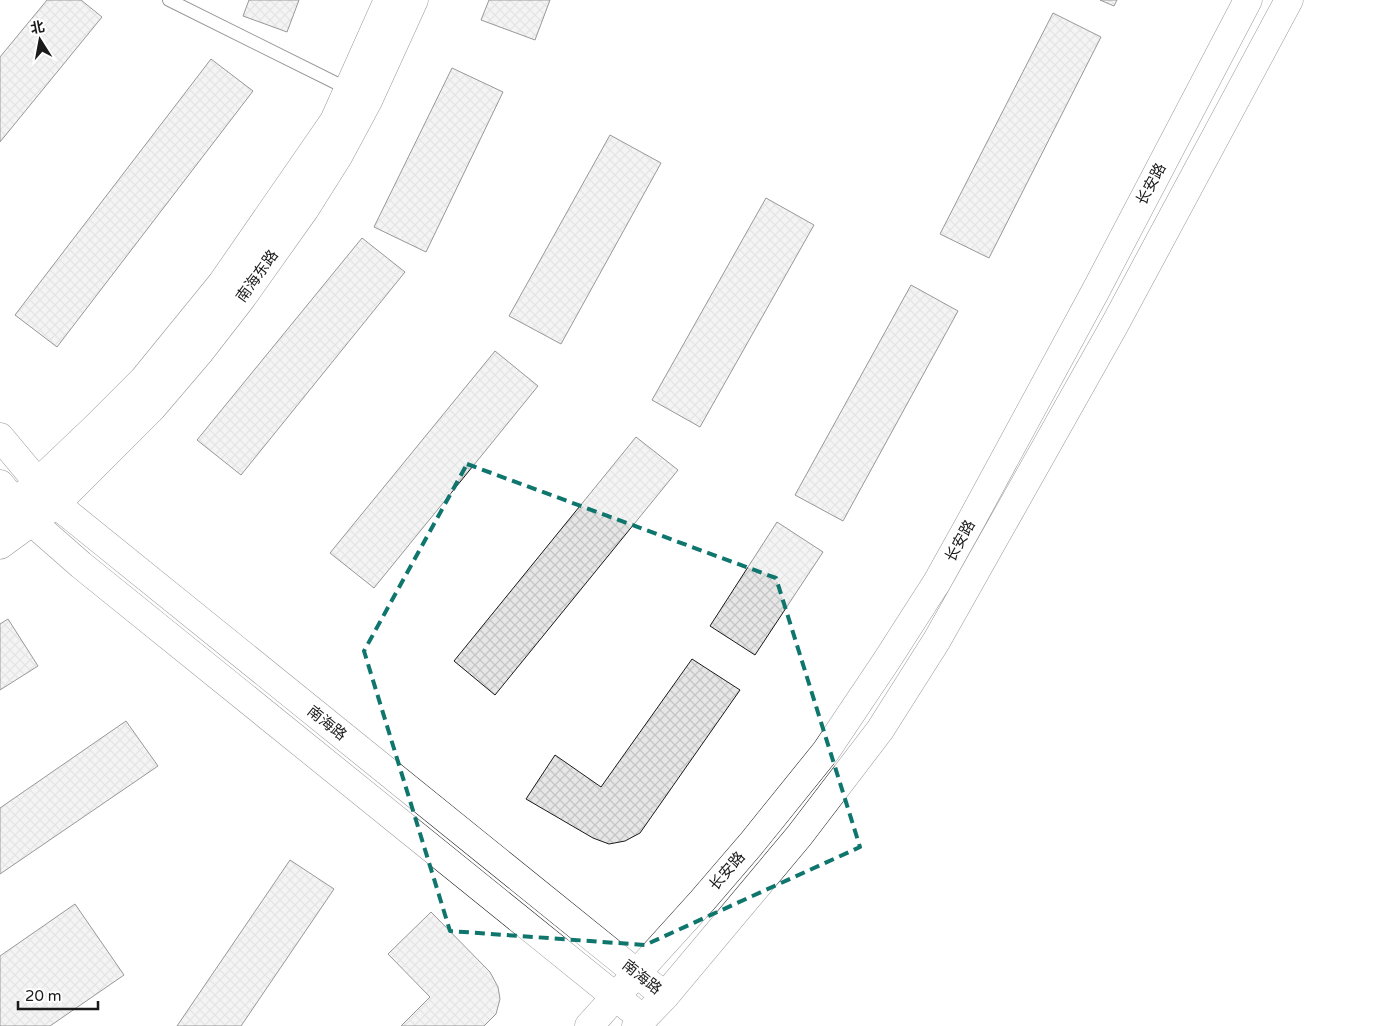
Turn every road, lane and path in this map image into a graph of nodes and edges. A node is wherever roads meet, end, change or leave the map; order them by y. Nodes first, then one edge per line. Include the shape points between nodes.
1 (168, 0) edge
2 (388, 0) edge
3 (414, 0) edge
4 (1248, 0) edge
5 (1289, 0) edge
6 (348, 89) junction
7 (0, 437) edge
8 (27, 502) edge
9 (0, 546) edge
10 (637, 973) junction
11 (665, 996) junction
12 (615, 997) junction
13 (640, 1023) edge
14 (589, 1026) edge

1 - 6 lane
2 - 6 main road, 南海东路
3 - 8 main road, 南海东路 via 368,101 339,155 241,299 152,408
4 - 10 main road, 长安路 via 1095,292 937,582 826,751 751,844
5 - 11 main road, 长安路 via 1114,326 938,640 880,730 799,836
6 - 8 main road, 南海东路 via 334,121 222,283 143,380
7 - 8 main road, 南海路
8 - 9 main road
8 - 10 main road, 南海路
8 - 12 main road, 南海路 via 81,565
10 - 11 main road, 南海路
10 - 12 main road, 长安路
11 - 13 main road, 长安路
12 - 13 main road, 南海路
12 - 14 main road, 长安路

